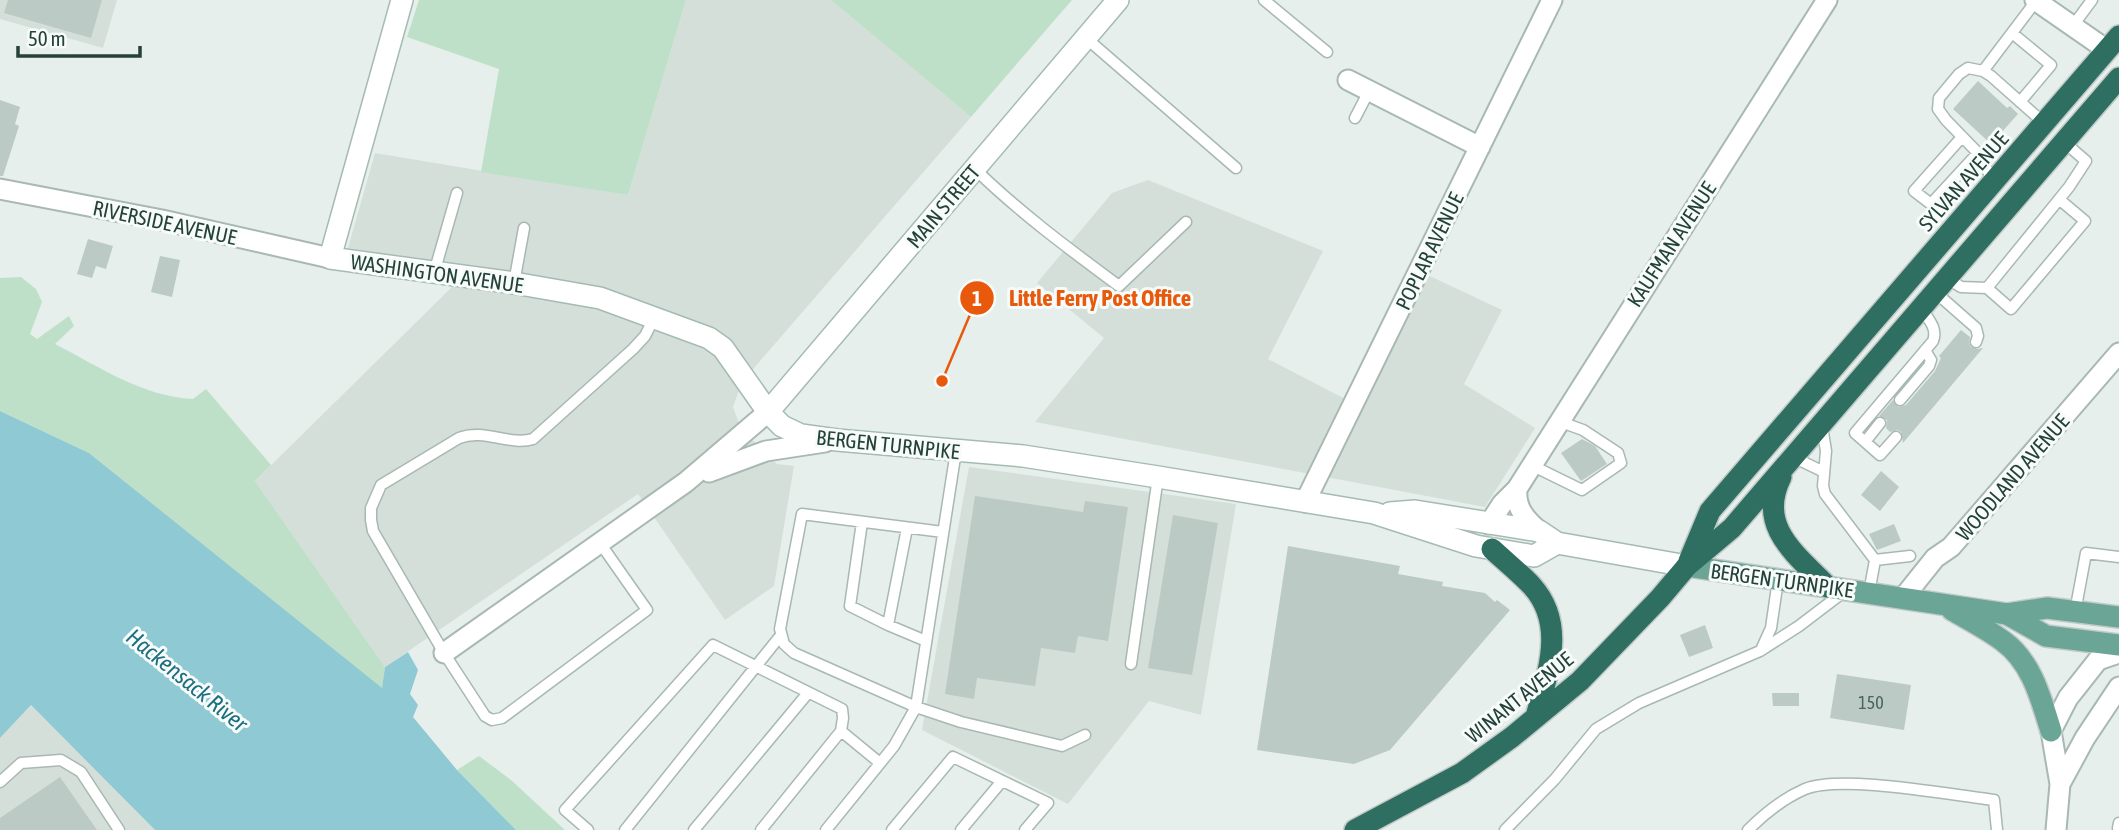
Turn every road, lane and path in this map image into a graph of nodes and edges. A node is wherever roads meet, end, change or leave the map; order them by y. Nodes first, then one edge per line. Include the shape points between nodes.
1 (402, 0) edge
2 (1118, 0) edge
3 (1264, 0) edge
4 (1552, 0) edge
5 (1827, 0) edge
6 (2035, 0) edge
7 (2092, 0) edge
8 (2072, 27) junction
9 (2012, 33) junction
10 (1086, 38) junction
11 (2113, 43) edge
12 (1327, 52) dead end
13 (1983, 71) junction
14 (2119, 78) edge
15 (1348, 80) dead end
16 (1369, 91) junction
17 (2020, 102) junction
18 (1355, 118) dead end
19 (2044, 124) junction
20 (1962, 136) junction
21 (2064, 142) junction
22 (1480, 147) junction
23 (1978, 153) junction
24 (1236, 168) dead end
25 (975, 169) junction
26 (1994, 182) junction
27 (0, 189) edge
28 (457, 193) dead end
29 (2060, 200) junction
30 (1186, 222) dead end
31 (524, 228) dead end
32 (330, 258) junction
33 (434, 273) junction
34 (514, 284) junction
35 (1941, 284) junction
36 (1987, 288) junction
37 (1921, 308) junction
38 (654, 318) junction
39 (1976, 342) dead end
40 (1925, 350) junction
41 (2119, 353) edge
42 (1900, 400) dead end
43 (768, 412) junction
44 (1558, 421) junction
45 (1880, 423) dead end
46 (1821, 424) junction
47 (1896, 437) dead end
48 (838, 440) junction
49 (1865, 442) junction
50 (956, 451) junction
51 (1793, 457) junction
52 (1530, 465) junction
53 (1824, 472) junction
54 (1158, 477) junction
55 (686, 482) junction
56 (1517, 489) junction
57 (1305, 502) junction
58 (1374, 513) junction
59 (862, 522) junction
60 (1489, 524) junction
61 (907, 528) junction
62 (1539, 531) junction
63 (943, 533) junction
64 (600, 543) junction
65 (1557, 544) junction
66 (1492, 549) junction
67 (1910, 556) dead end
68 (2119, 557) edge
69 (1875, 560) junction
70 (1687, 566) junction
71 (1778, 579) junction
72 (1837, 588) junction
73 (1869, 593) junction
74 (1903, 598) junction
75 (1941, 604) junction
76 (2075, 611) junction
77 (2007, 614) junction
78 (2119, 617) edge
79 (888, 625) junction
80 (781, 635) junction
81 (926, 641) junction
82 (2119, 645) edge
83 (1760, 651) junction
84 (444, 653) junction
85 (2119, 653) edge
86 (1131, 664) dead end
87 (756, 667) junction
88 (2119, 687) edge
89 (808, 692) junction
90 (916, 707) junction
91 (1536, 718) junction
92 (841, 731) junction
93 (2051, 731) junction
94 (1085, 735) dead end
95 (880, 763) junction
96 (1002, 781) junction
97 (0, 782) edge
98 (2060, 784) junction
99 (119, 830) edge
100 (588, 830) edge
101 (625, 830) edge
102 (694, 830) edge
103 (761, 830) edge
104 (827, 830) edge
105 (892, 830) edge
106 (961, 830) edge
107 (1025, 830) edge
108 (1355, 830) edge
109 (1504, 830) edge
110 (1748, 830) edge
111 (1997, 830) edge
112 (2056, 830) edge

1 - 32 street, WASHINGTON AVENUE
2 - 10 street, MAIN STREET
3 - 12 lane
4 - 22 street, POPLAR AVENUE
5 - 44 street, KAUFMAN AVENUE
6 - 8 street
6 - 9 lane
7 - 8 lane
8 - 11 street
9 - 13 lane
9 - 17 lane via 2051,65
10 - 24 lane
10 - 25 street, MAIN STREET
11 - 19 highway, SYLVAN AVENUE
13 - 17 lane
13 - 20 lane via 1968,68 1939,98 1938,109
14 - 21 highway
15 - 16 street
16 - 18 lane
16 - 22 street
17 - 19 lane
19 - 26 highway, SYLVAN AVENUE
20 - 23 lane
20 - 23 lane via 1914,191 1931,204
21 - 29 lane via 2086,161
21 - 35 highway
22 - 57 street, POPLAR AVENUE
23 - 26 lane
25 - 30 lane via 1119,286
25 - 43 street, MAIN STREET
26 - 70 highway, SYLVAN AVENUE via 1710,511
27 - 32 street, RIVERSIDE AVENUE
28 - 33 lane
29 - 36 lane
29 - 36 lane via 2085,221 2011,309
31 - 34 lane
32 - 33 street, WASHINGTON AVENUE
33 - 34 street, WASHINGTON AVENUE
34 - 38 street, WASHINGTON AVENUE via 600,298
35 - 36 lane
35 - 37 highway
35 - 39 lane via 1976,328
37 - 40 lane via 1935,332
37 - 46 highway
38 - 43 street, WASHINGTON AVENUE via 709,338 723,348
38 - 84 lane via 645,336 533,439 466,435 381,485 371,508 373,531
40 - 42 lane via 1929,366
40 - 49 lane via 1854,433
41 - 74 street, WOODLAND AVENUE
43 - 48 street, BERGEN TURNPIKE via 801,435
43 - 55 street
44 - 52 street, KAUFMAN AVENUE
44 - 52 lane via 1583,430 1618,453 1621,463 1582,489
45 - 49 lane
46 - 51 highway
46 - 53 lane
47 - 49 lane via 1880,455
48 - 50 street, BERGEN TURNPIKE
48 - 55 street via 766,451
50 - 54 street, BERGEN TURNPIKE via 1023,456
50 - 63 lane
51 - 53 lane
51 - 70 highway via 1732,528
51 - 72 highway via 1774,496 1775,524 1785,542
52 - 56 street, KAUFMAN AVENUE
53 - 69 lane via 1825,495
54 - 57 street, BERGEN TURNPIKE
54 - 86 lane
55 - 64 street
56 - 60 street, KAUFMAN AVENUE
56 - 62 street via 1521,511
57 - 58 street, BERGEN TURNPIKE
58 - 60 street, BERGEN TURNPIKE via 1415,511
58 - 66 street, BERGEN TURNPIKE
59 - 61 lane
59 - 79 lane via 850,607
59 - 80 lane via 802,514
60 - 62 street, BERGEN TURNPIKE
61 - 63 lane
61 - 79 lane
62 - 65 street, BERGEN TURNPIKE
63 - 81 lane
64 - 84 street
64 - 84 lane via 647,610 502,718 485,716
65 - 66 street, BERGEN TURNPIKE via 1534,556
65 - 70 street, BERGEN TURNPIKE
66 - 91 highway via 1534,588 1550,617 1552,650
67 - 69 lane
68 - 76 lane via 2086,553
69 - 73 lane
70 - 71 main road, BERGEN TURNPIKE
70 - 91 highway, WINANT AVENUE via 1602,659
71 - 72 main road, BERGEN TURNPIKE
71 - 83 lane via 1771,628
72 - 73 main road, BERGEN TURNPIKE
72 - 83 lane via 1799,626
73 - 74 main road, BERGEN TURNPIKE
74 - 75 main road, BERGEN TURNPIKE
75 - 77 main road, BERGEN TURNPIKE
75 - 93 main road via 2017,654 2039,691
76 - 77 main road, BERGEN TURNPIKE via 2047,608
76 - 78 main road, BERGEN TURNPIKE
77 - 82 main road, BERGEN TURNPIKE via 2046,636
79 - 81 lane
80 - 87 lane
80 - 90 lane via 794,653
81 - 90 lane
83 - 109 lane via 1639,703 1596,729
85 - 93 street via 2098,660 2068,698
87 - 89 lane
87 - 100 lane via 713,645 565,810
87 - 101 lane
88 - 98 street
89 - 92 lane via 842,709
89 - 102 lane
90 - 94 lane via 1062,746
90 - 95 lane
91 - 108 highway, WINANT AVENUE via 1462,773
92 - 95 lane
92 - 103 lane
93 - 98 street
95 - 104 lane
96 - 105 lane via 953,757
96 - 106 lane
96 - 107 lane via 1048,803
97 - 99 lane via 21,763 61,760 81,772
98 - 112 street
110 - 111 lane via 1771,808 1807,788 1846,783 1994,800

